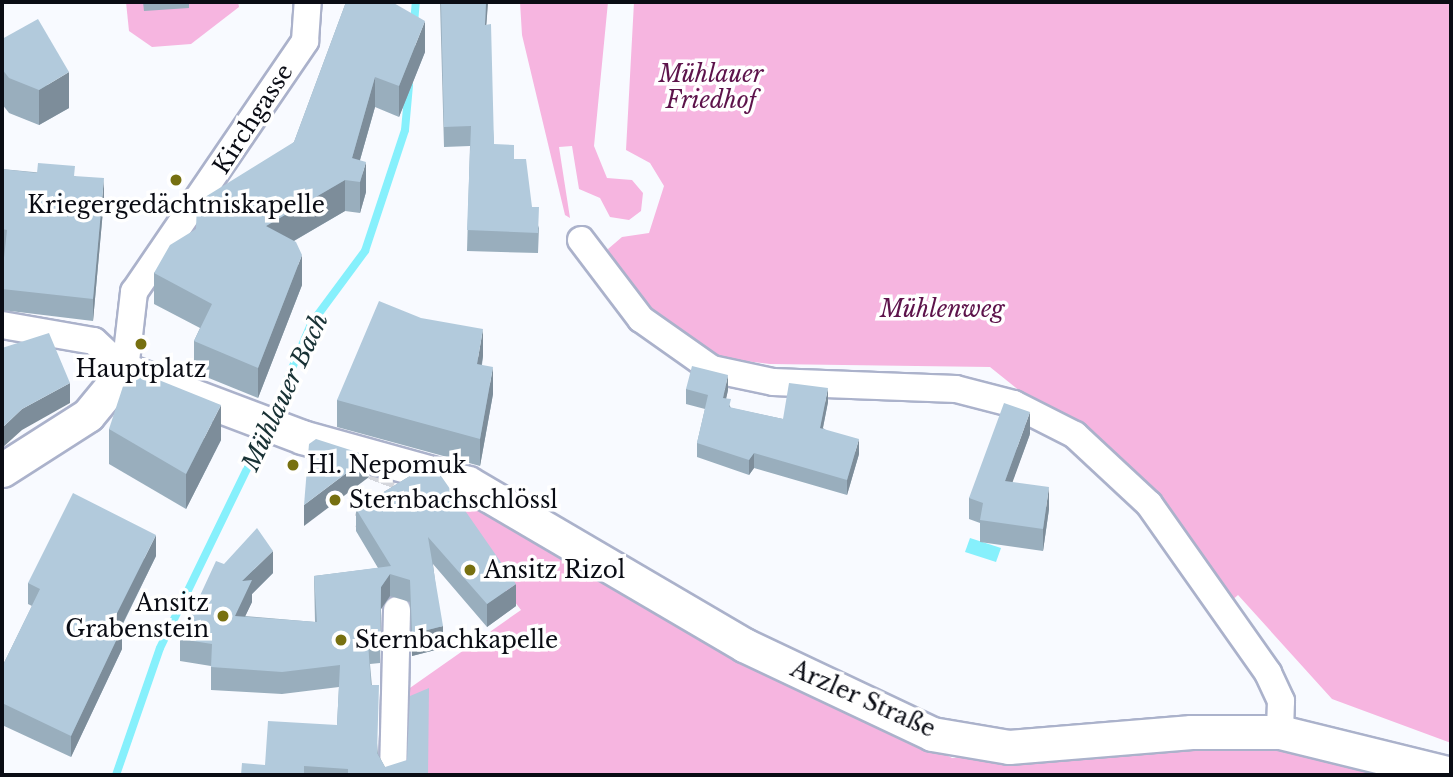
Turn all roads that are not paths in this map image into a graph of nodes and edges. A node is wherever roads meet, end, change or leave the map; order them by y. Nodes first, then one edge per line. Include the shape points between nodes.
1 (308, 2) edge
2 (581, 240) dead end
3 (2, 325) edge
4 (125, 370) junction
5 (2, 470) edge
6 (397, 610) dead end
7 (1280, 732) junction
8 (1451, 774) edge
9 (393, 775) edge

1 - 4 street, Kirchgasse via 305,41 180,231 134,292
2 - 7 street via 641,319 712,369 773,382 956,389 1014,404 1075,435 1149,504 1268,673 1281,701
3 - 4 street via 94,341
4 - 5 main road via 88,415
4 - 7 main road, Arzler Straße via 302,437 443,474 744,645 932,734 1009,747 1191,732
6 - 9 street
7 - 8 main road, Arzler Straße

